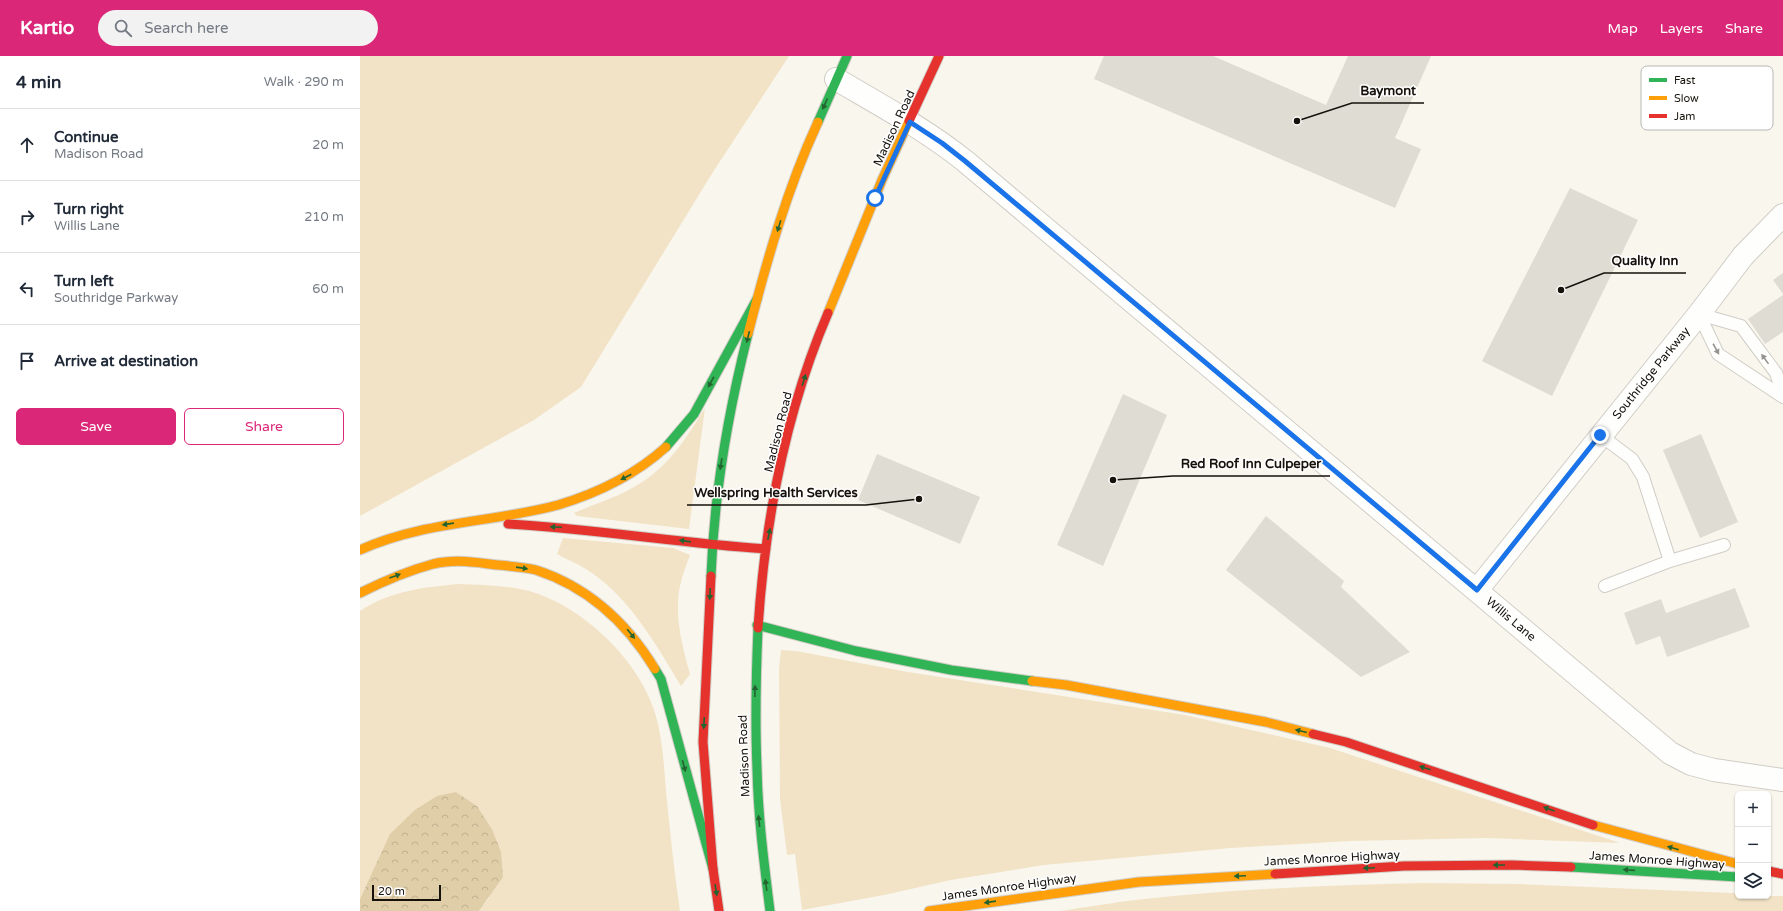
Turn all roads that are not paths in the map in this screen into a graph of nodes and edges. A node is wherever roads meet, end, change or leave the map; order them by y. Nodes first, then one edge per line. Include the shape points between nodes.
1 (847, 56) edge
2 (940, 56) edge
3 (836, 79) junction
4 (910, 122) junction
5 (1783, 215) edge
6 (757, 299) junction
7 (1699, 314) junction
8 (1783, 394) edge
9 (1783, 397) edge
10 (1600, 435) junction
11 (465, 522) junction
12 (1724, 544) dead end
13 (712, 545) junction
14 (766, 549) junction
15 (360, 550) edge
16 (1670, 561) junction
17 (1605, 586) dead end
18 (1477, 590) junction
19 (360, 593) edge
20 (757, 625) junction
21 (1783, 780) edge
22 (1735, 863) edge
23 (713, 869) junction
24 (1771, 872) edge
25 (1783, 874) edge
26 (1735, 878) edge
27 (1771, 879) edge
28 (1783, 880) edge
29 (719, 911) edge
30 (770, 911) edge
31 (929, 911) edge

1 - 3 main road
2 - 4 main road, Madison Road
3 - 4 street, Willis Lane
3 -> 6 main road via 812,134 786,205
14 -> 4 main road, Madison Road via 781,470 814,346 875,198
4 - 18 street, Willis Lane via 965,161
5 - 7 street, Southridge Parkway via 1743,256
6 -> 11 main road via 688,423 662,452 637,472 602,490 570,502 538,511
6 -> 13 main road via 736,383 722,458
8 -> 7 lane via 1776,373 1741,326
7 -> 9 lane via 1718,354
7 - 10 street, Southridge Parkway
10 - 16 lane via 1632,459 1643,477
10 - 18 street, Southridge Parkway
13 -> 11 main road via 571,528
11 -> 15 main road via 422,528
12 - 16 lane
13 - 14 main road
13 -> 23 main road via 703,742
14 - 20 main road, Madison Road
16 - 17 lane
18 - 21 street, Willis Lane via 1670,753 1691,764 1714,770
19 -> 23 main road via 401,574 435,564 471,561 535,570 567,583 596,601 622,624 644,651 661,679
22 -> 20 main road via 1581,821 1346,742 1266,722 1066,685 951,670 856,651
30 -> 20 main road, Madison Road via 758,809 754,722
23 -> 29 main road
24 - 25 main road
26 -> 31 main road, James Monroe Highway via 1598,868 1512,865 1404,866 1139,882
27 - 28 main road

